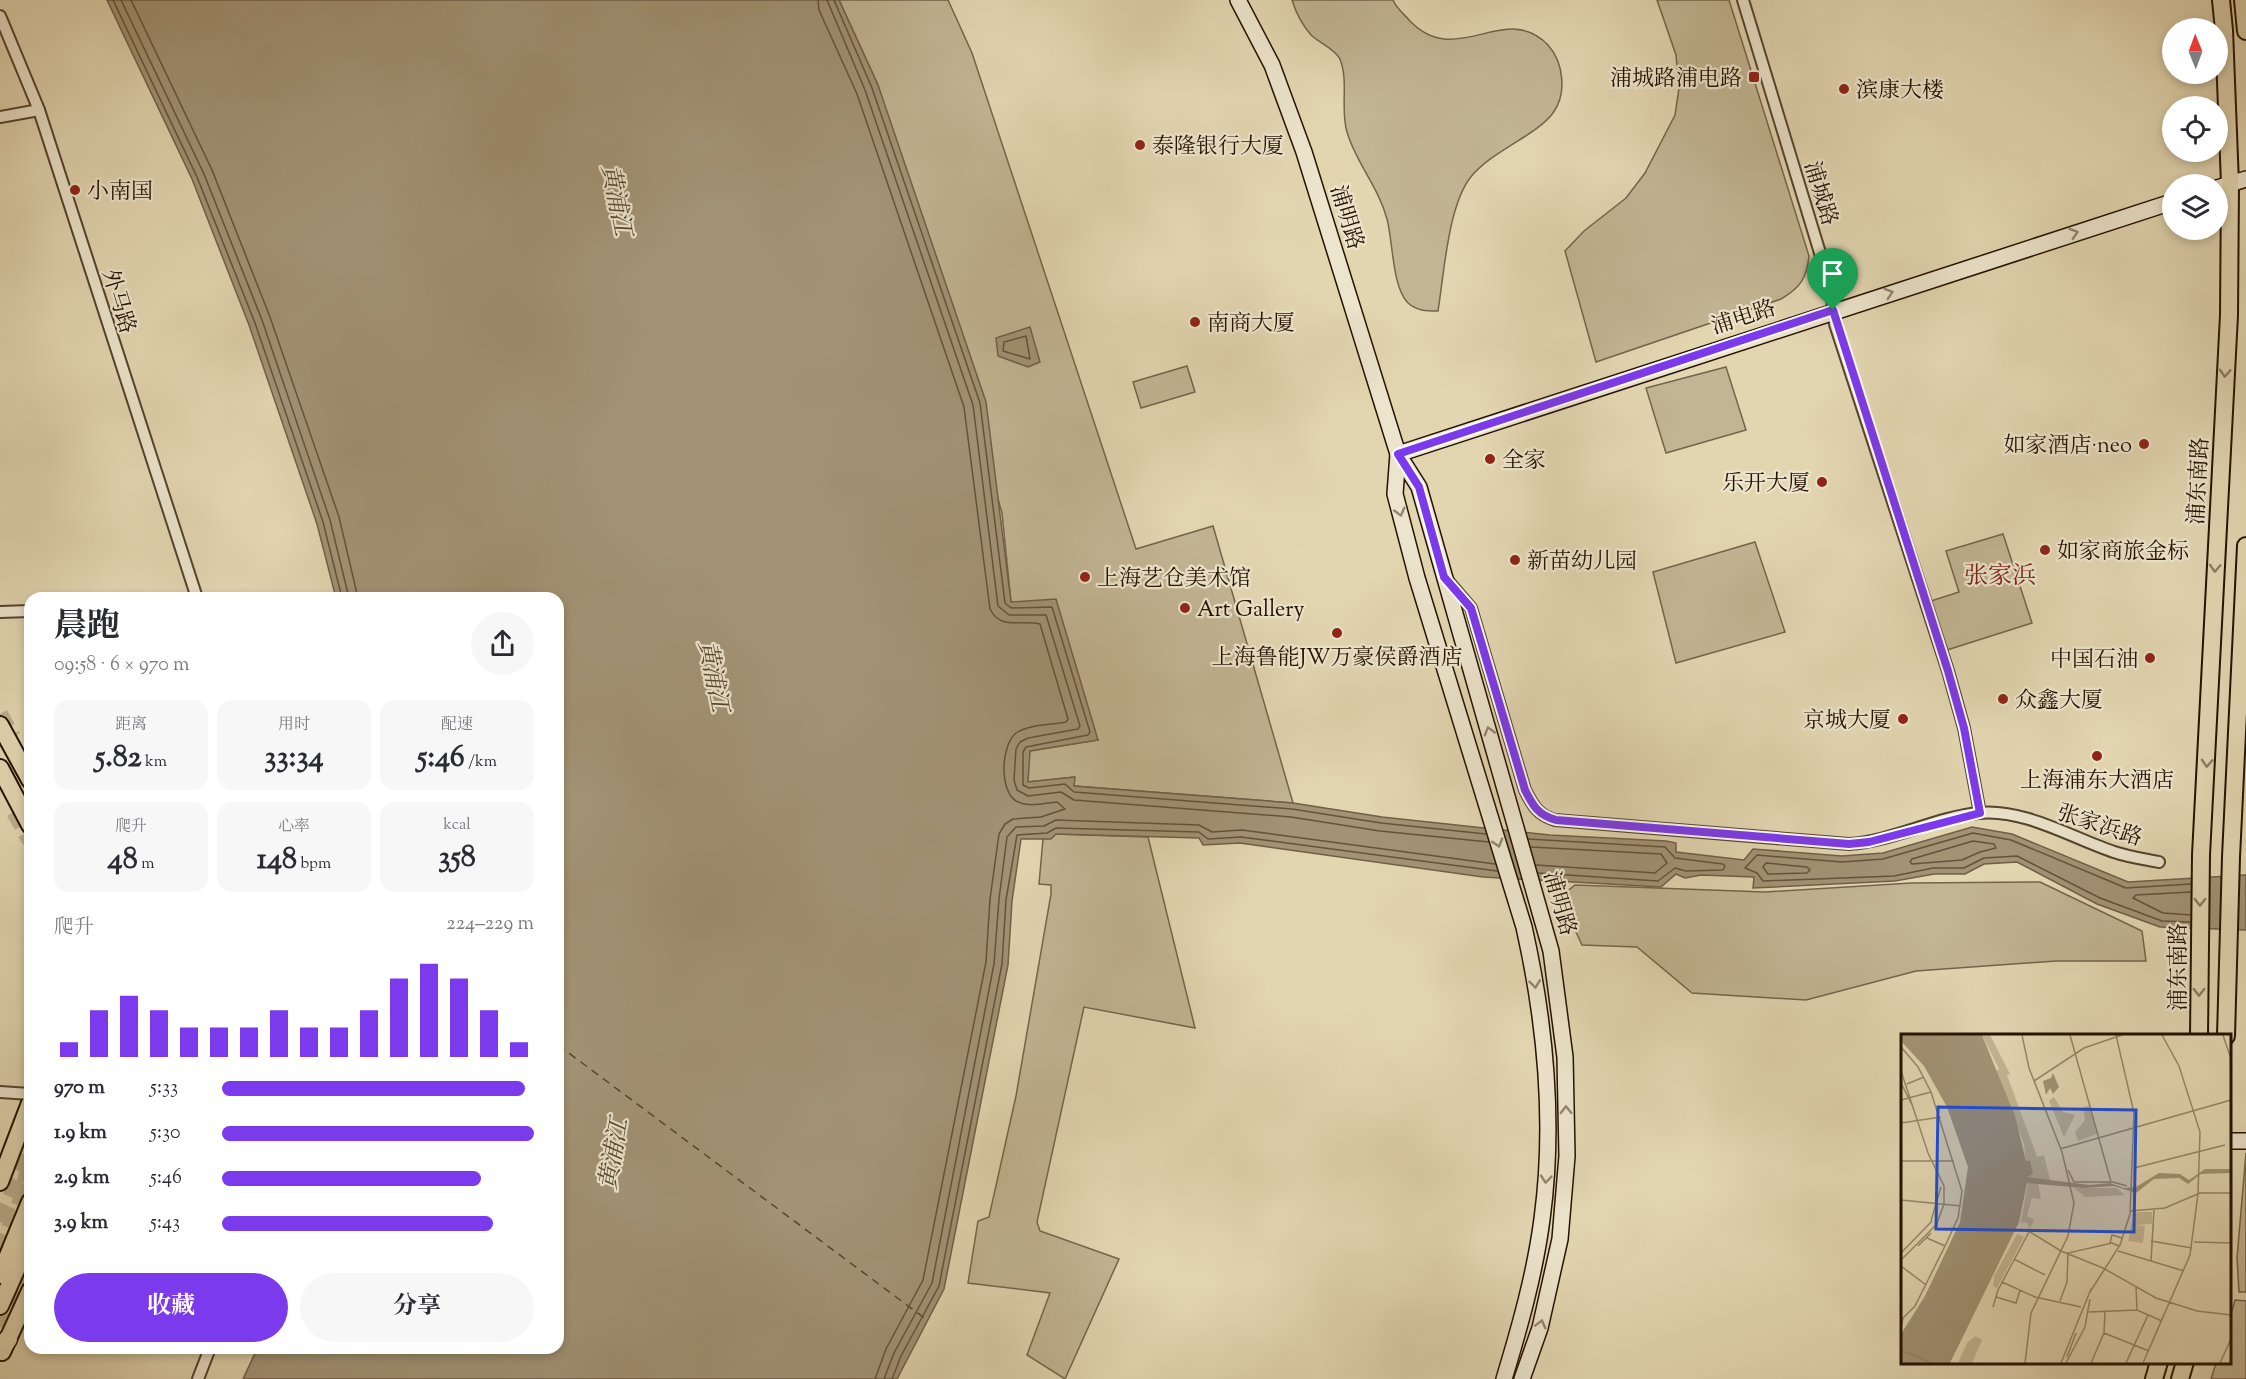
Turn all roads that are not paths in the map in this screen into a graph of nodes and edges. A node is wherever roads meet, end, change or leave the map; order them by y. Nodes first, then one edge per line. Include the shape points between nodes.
1 (1238, 0) edge
2 (1743, 0) edge
3 (2221, 0) edge
4 (2243, 0) edge
5 (0, 16) edge
6 (2246, 31) edge
7 (39, 110) junction
8 (0, 117) edge
9 (2223, 174) edge
10 (2246, 179) edge
11 (2228, 184) edge
12 (2162, 205) edge
13 (2226, 240) edge
14 (1833, 310) junction
15 (1398, 454) junction
16 (2246, 546) edge
17 (1444, 577) junction
18 (195, 592) edge
19 (24, 611) edge
20 (0, 612) edge
21 (2244, 653) edge
22 (0, 725) tunnel mouth
23 (0, 768) edge
24 (24, 769) edge
25 (1980, 813) junction
26 (24, 814) tunnel mouth
27 (2159, 862) dead end
28 (2199, 1034) edge
29 (2226, 1034) edge
30 (0, 1092) edge
31 (24, 1094) edge
32 (24, 1119) edge
33 (0, 1182) edge
34 (24, 1217) edge
35 (24, 1252) edge
36 (0, 1275) edge
37 (24, 1303) edge
38 (0, 1305) edge
39 (4, 1344) edge
40 (208, 1354) edge
41 (0, 1355) edge
42 (2158, 1364) edge
43 (2184, 1364) edge
44 (198, 1379) edge
45 (1504, 1379) edge
46 (1522, 1379) edge
47 (2154, 1379) edge
48 (2180, 1379) edge

1 - 15 main road, 浦明路 via 1272,65 1304,152
2 - 14 street, 浦城路 via 1831,289
3 - 9 main road, 浦东南路
4 - 6 main road
5 - 7 street, 外马路
7 - 8 street
7 - 18 street, 外马路
10 - 11 main road
14 -> 12 main road, 浦电路
13 -> 28 main road, 浦东南路 via 2229,315 2201,855
14 - 15 main road, 浦电路
14 - 25 street, 浦城路 via 1948,671 1964,728
15 - 17 main road, 浦明路 via 1419,487
15 -> 45 main road, 浦明路 via 1395,494 1524,927 1542,1034 1547,1161 1542,1219 1528,1298
16 - 21 main road
17 - 25 street, 张家浜路 via 1471,608 1525,790 1544,817 1849,844
46 -> 17 main road, 浦明路 via 1540,1328 1560,1239 1567,1156 1565,1057 1544,928
19 - 20 street
21 - 29 main road via 2231,857
22 - 24 main road
23 - 26 main road
25 - 27 street, 张家浜路 via 2031,821 2116,853
30 - 31 street
32 - 33 main road
34 - 36 main road
35 - 38 main road
37 - 39 main road
39 - 41 main road
40 - 44 street
42 - 47 main road
43 - 48 main road

